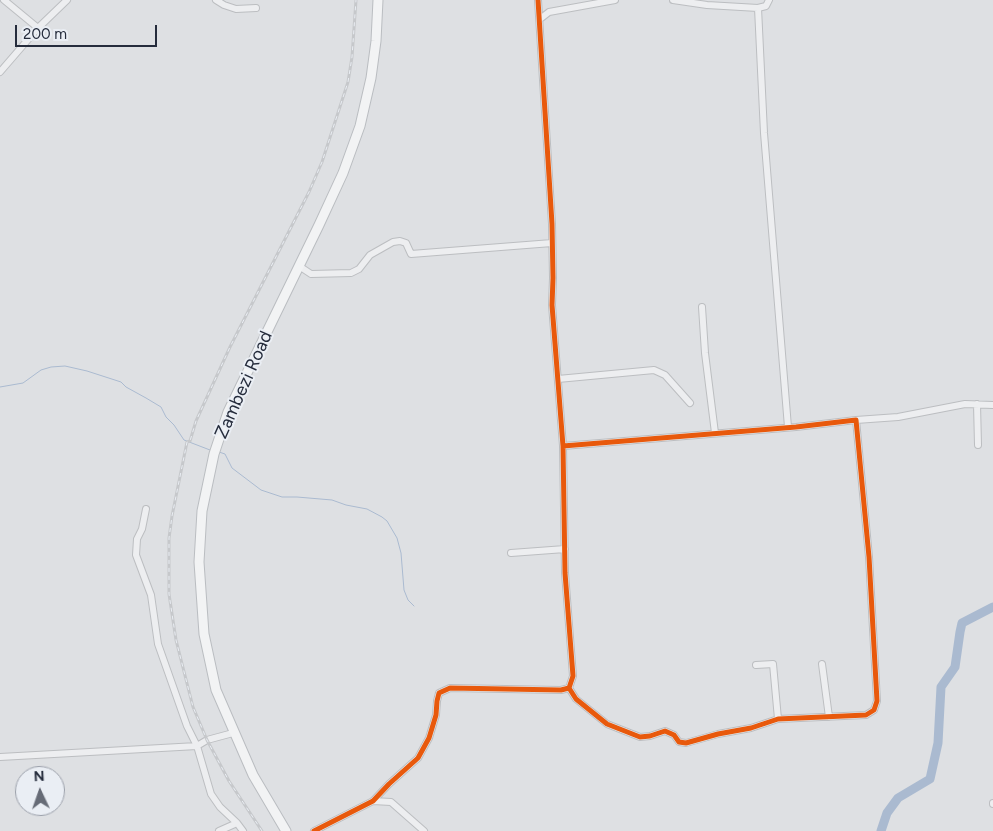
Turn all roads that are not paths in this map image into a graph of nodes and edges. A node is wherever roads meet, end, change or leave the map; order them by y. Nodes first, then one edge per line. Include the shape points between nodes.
1 (4, 0) edge
2 (66, 0) edge
3 (216, 0) edge
4 (378, 0) edge
5 (538, 0) edge
6 (615, 0) edge
7 (673, 0) edge
8 (769, 0) edge
9 (256, 8) dead end
10 (758, 8) junction
11 (540, 19) junction
12 (38, 28) junction
13 (0, 72) edge
14 (552, 243) junction
15 (299, 266) junction
16 (702, 306) dead end
17 (558, 379) junction
18 (690, 403) dead end
19 (977, 404) junction
20 (993, 405) edge
21 (856, 420) junction
22 (788, 427) junction
23 (715, 433) junction
24 (978, 445) dead end
25 (563, 446) junction
26 (146, 508) dead end
27 (565, 549) junction
28 (511, 553) dead end
29 (822, 664) dead end
30 (756, 666) dead end
31 (569, 688) junction
32 (829, 717) junction
33 (778, 719) junction
34 (233, 733) junction
35 (197, 746) junction
36 (0, 757) edge
37 (373, 801) junction
38 (238, 823) junction
39 (219, 831) edge
40 (243, 831) edge
41 (286, 831) edge
42 (314, 831) edge
43 (424, 831) edge

1 - 12 street
2 - 12 street
3 - 9 street via 236,9
4 - 15 main road, Zambezi Road via 371,78 360,126 343,172
5 - 11 street
6 - 11 street via 549,12
7 - 10 street
8 - 10 street via 766,6
10 - 22 street via 765,142
11 - 14 street
12 - 13 street
14 - 15 street via 411,254 406,243 400,241 370,255 352,273 311,274
14 - 17 street via 551,300
15 - 34 main road, Zambezi Road via 228,412 202,511 199,562 204,634 216,690
16 - 23 street
17 - 18 street via 654,370 665,375
17 - 25 street
19 - 20 street
19 - 21 street via 898,417
19 - 24 street
21 - 22 street
21 - 32 street via 877,701 874,710 866,715
22 - 23 street
23 - 25 street
25 - 27 street
26 - 35 street via 137,539 137,558 151,595 158,644
27 - 28 street
27 - 31 street via 573,663
29 - 32 street
30 - 33 street via 773,664
31 - 33 street via 576,699 607,724 640,736 665,731 679,742 751,728
31 - 37 street via 450,688 439,693 429,738 418,758
32 - 33 street
34 - 35 street
34 - 41 main road, Zambezi Road
35 - 36 street
35 - 38 street via 211,794
37 - 42 street
37 - 43 street via 391,802
38 - 39 street
38 - 40 street

